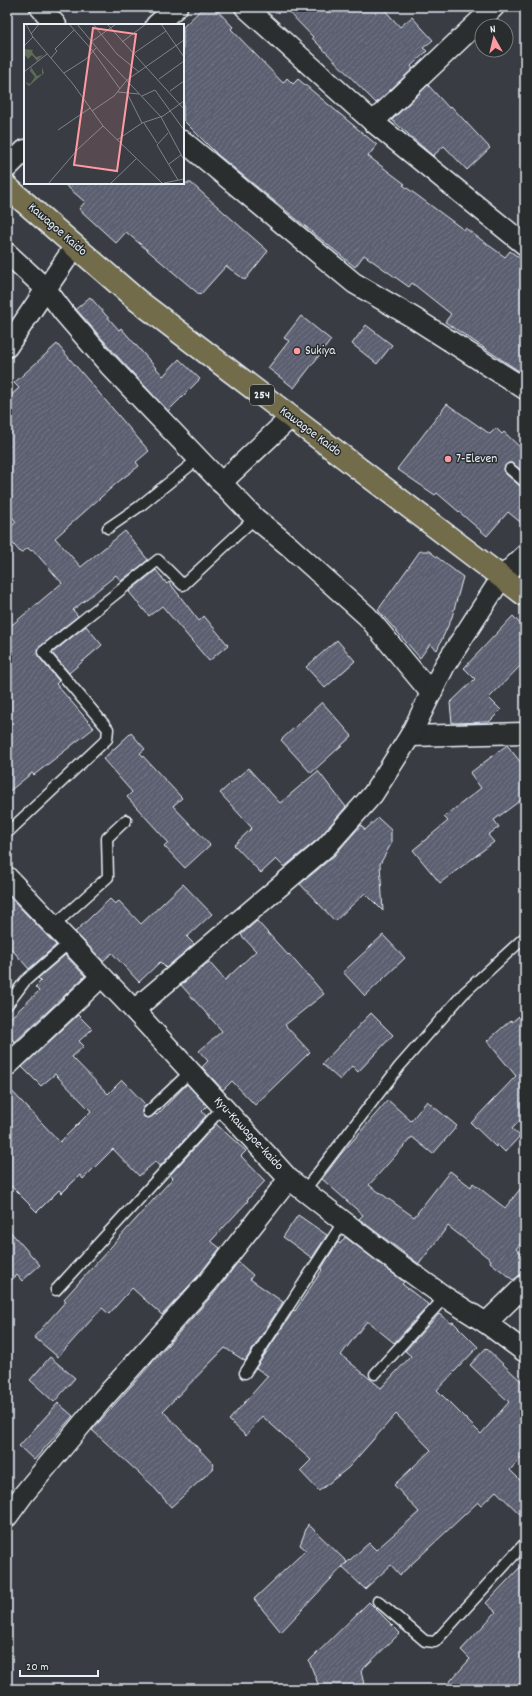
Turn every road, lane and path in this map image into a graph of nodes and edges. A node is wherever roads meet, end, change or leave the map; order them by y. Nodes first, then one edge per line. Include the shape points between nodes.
1 (40, 7) edge
2 (177, 7) edge
3 (245, 7) edge
4 (494, 7) edge
5 (55, 24) edge
6 (157, 24) edge
7 (373, 122) junction
8 (184, 142) edge
9 (24, 151) edge
10 (7, 168) edge
11 (7, 187) edge
12 (525, 245) edge
13 (75, 246) junction
14 (7, 253) edge
15 (46, 289) junction
16 (7, 347) edge
17 (525, 389) edge
18 (291, 417) junction
19 (198, 459) junction
20 (510, 469) dead end
21 (525, 482) edge
22 (221, 484) junction
23 (255, 518) junction
24 (108, 528) dead end
25 (525, 555) edge
26 (502, 577) junction
27 (525, 595) edge
28 (431, 693) junction
29 (524, 735) edge
30 (410, 736) junction
31 (126, 820) dead end
32 (7, 833) edge
33 (7, 877) edge
34 (53, 926) junction
35 (525, 937) edge
36 (69, 943) junction
37 (101, 977) junction
38 (7, 1006) edge
39 (134, 1010) junction
40 (7, 1066) edge
41 (190, 1072) junction
42 (223, 1107) junction
43 (148, 1112) dead end
44 (297, 1185) junction
45 (344, 1221) junction
46 (525, 1286) edge
47 (56, 1290) dead end
48 (445, 1297) junction
49 (486, 1323) junction
50 (525, 1352) edge
51 (245, 1373) dead end
52 (375, 1374) dead end
53 (7, 1516) edge
54 (525, 1543) edge
55 (378, 1601) dead end

1 - 5 street
2 - 6 street
3 - 7 street
4 - 7 street
7 - 12 street
8 - 17 street via 354,283
9 - 10 street
11 - 13 highway, Kawagoe Kaido / 254
13 - 15 street
13 - 18 highway, Kawagoe Kaido / 254 via 137,300
14 - 15 street
15 - 16 street
15 - 19 street via 109,365
18 - 22 street
18 - 26 highway, Kawagoe Kaido / 254
19 - 22 street
19 - 24 lane via 140,506
20 - 21 lane
22 - 23 street
23 - 28 street via 367,616
23 - 32 lane via 183,585 158,560 43,652 108,729 107,739
25 - 26 street
26 - 27 highway, Kawagoe Kaido / 254
26 - 28 street via 445,665
28 - 30 street
29 - 30 street
30 - 39 street via 373,794 326,848
31 - 34 lane via 107,838 108,877
33 - 34 street, Kyu-Kawagoe-kaido
34 - 36 street, Kyu-Kawagoe-kaido
35 - 44 lane via 464,993
36 - 37 street, Kyu-Kawagoe-kaido
36 - 38 lane via 25,981
37 - 39 street, Kyu-Kawagoe-kaido
37 - 40 street
39 - 41 street, Kyu-Kawagoe-kaido
41 - 42 street, Kyu-Kawagoe-kaido
41 - 43 lane
42 - 44 street, Kyu-Kawagoe-kaido
42 - 47 lane
44 - 45 street, Kyu-Kawagoe-kaido
44 - 53 street via 102,1400
45 - 48 street, Kyu-Kawagoe-kaido
45 - 51 lane
46 - 49 street
48 - 49 street, Kyu-Kawagoe-kaido
48 - 52 lane
49 - 50 street, Kyu-Kawagoe-kaido
54 - 55 lane via 435,1642 425,1641

